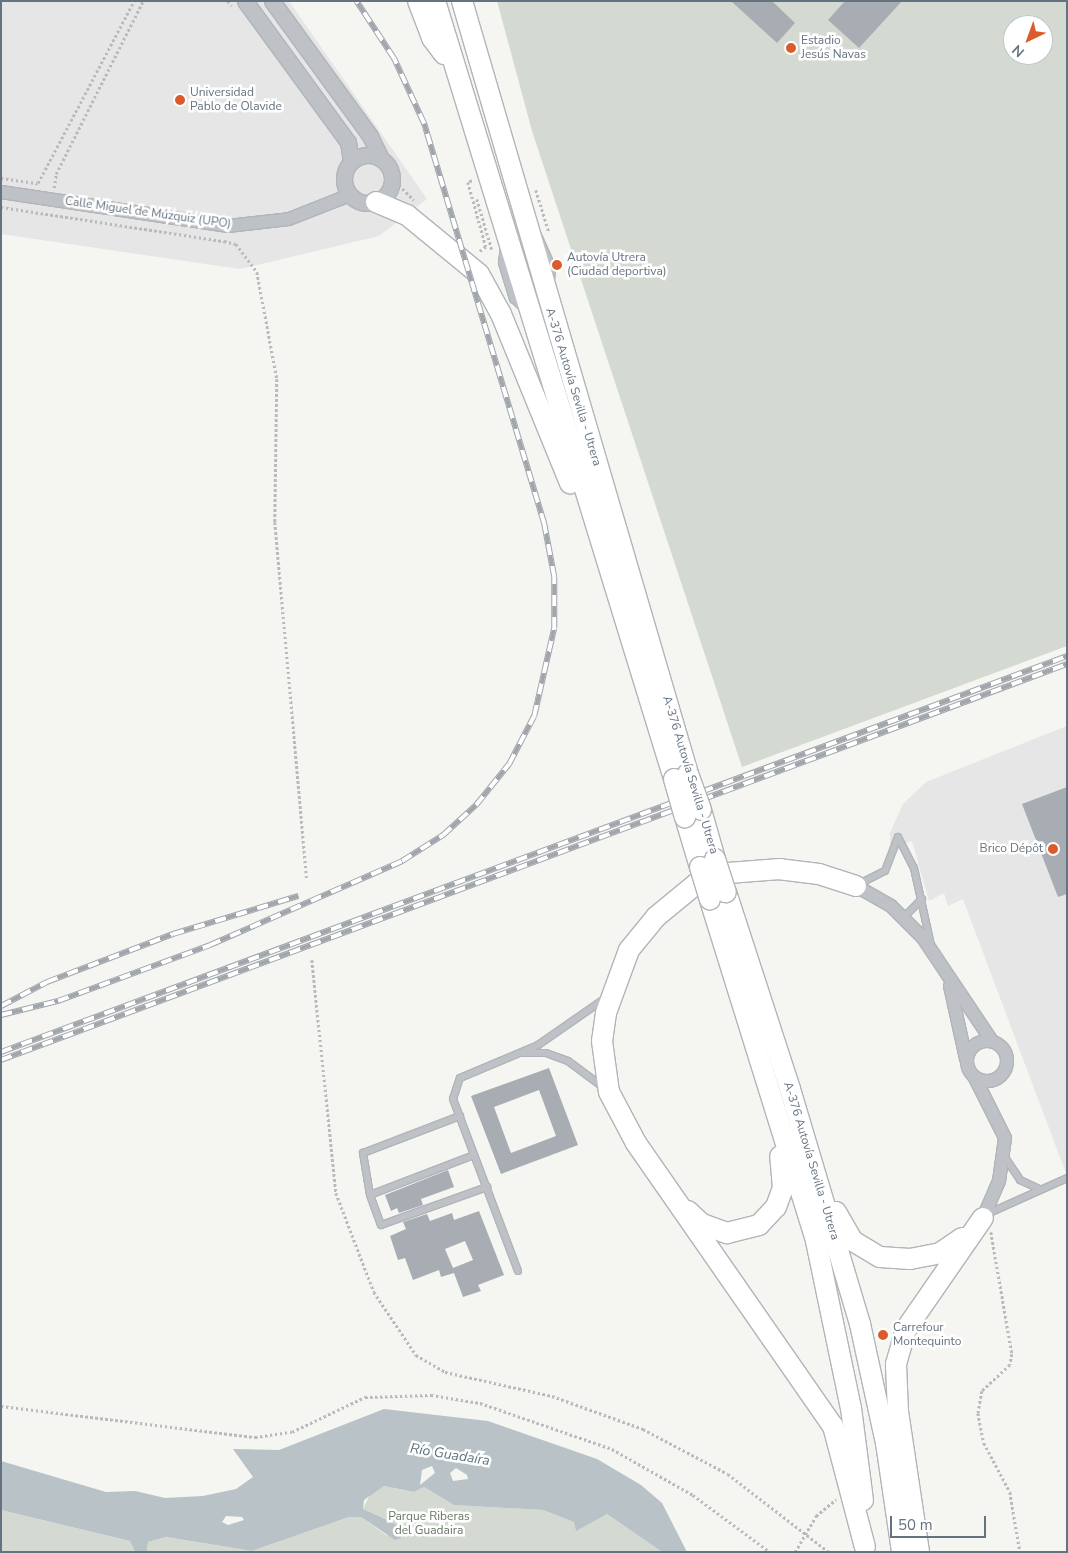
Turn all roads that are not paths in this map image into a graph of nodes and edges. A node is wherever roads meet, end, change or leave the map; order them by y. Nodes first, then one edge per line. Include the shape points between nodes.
1 (246, 1) edge
2 (272, 1) edge
3 (418, 1) edge
4 (435, 1) edge
5 (462, 1) edge
6 (454, 68) junction
7 (381, 159) junction
8 (351, 162) junction
9 (1, 192) edge
10 (350, 195) junction
11 (376, 202) junction
12 (591, 513) junction
13 (681, 776) junction
14 (856, 886) junction
15 (718, 896) junction
16 (922, 899) junction
17 (904, 918) junction
18 (932, 952) junction
19 (948, 979) junction
20 (612, 993) junction
21 (992, 1041) junction
22 (756, 1051) junction
23 (519, 1053) junction
24 (967, 1063) junction
25 (975, 1078) junction
26 (790, 1089) junction
27 (609, 1092) junction
28 (460, 1116) junction
29 (474, 1155) junction
30 (1004, 1156) junction
31 (1067, 1178) edge
32 (486, 1187) junction
33 (1039, 1189) junction
34 (670, 1191) junction
35 (370, 1195) junction
36 (980, 1222) junction
37 (518, 1271) dead end
38 (872, 1375) junction
39 (866, 1549) edge
40 (902, 1552) edge
41 (918, 1552) edge

1 - 8 street via 348,142
2 - 7 street via 370,136
3 - 6 main road via 432,38
4 - 6 main road, A-376 Autovía Sevilla - Utrera
5 - 13 main road, A-376 Autovía Sevilla - Utrera
6 - 12 main road, A-376 Autovía Sevilla - Utrera
7 - 8 street via 364,156
7 - 11 street via 390,168 392,185
8 - 10 street via 344,176
9 - 10 street, Calle Miguel de Múzquiz (UPO) via 228,226 288,219
10 - 11 street via 364,203
11 - 12 main road via 407,215 479,274 502,314 571,485
12 - 13 main road, A-376 Autovía Sevilla - Utrera
13 - 15 main road, A-376 Autovía Sevilla - Utrera, bridge
14 - 16 lane via 885,871 898,837 914,868
14 - 17 street
14 - 20 main road via 780,869 745,870 709,878 684,891 646,929 621,965
15 - 22 main road, A-376 Autovía Sevilla - Utrera
15 - 26 main road, A-376 Autovía Sevilla - Utrera
16 - 17 lane
16 - 18 lane
17 - 18 street
18 - 19 street
19 - 21 street
19 - 24 street via 962,1025
20 - 23 lane via 580,1020
20 - 27 main road via 602,1041
21 - 24 street via 974,1046
21 - 25 street via 1002,1047 1008,1058 1006,1070 986,1082
22 - 34 main road via 783,1166 783,1188 776,1207 759,1224 727,1233 702,1224
22 - 39 main road, A-376 Autovía Sevilla - Utrera via 816,1240 832,1309 861,1470
23 - 27 lane via 546,1054 568,1061
23 - 28 lane via 460,1078 453,1099
24 - 25 street
25 - 30 street via 1005,1138
26 - 36 main road via 840,1221 853,1241 880,1257 910,1259 940,1253
26 - 38 main road, A-376 Autovía Sevilla - Utrera
27 - 34 main road via 636,1144
28 - 29 lane
28 - 35 lane via 363,1153
29 - 32 lane
29 - 35 lane
30 - 33 lane via 1020,1180
30 - 36 street via 1000,1181
31 - 33 lane
32 - 35 lane via 381,1225
32 - 37 lane
33 - 36 lane
34 - 39 main road via 833,1426
36 - 41 main road via 906,1329 896,1364 898,1412
38 - 40 main road, A-376 Autovía Sevilla - Utrera
38 - 41 main road via 893,1432

